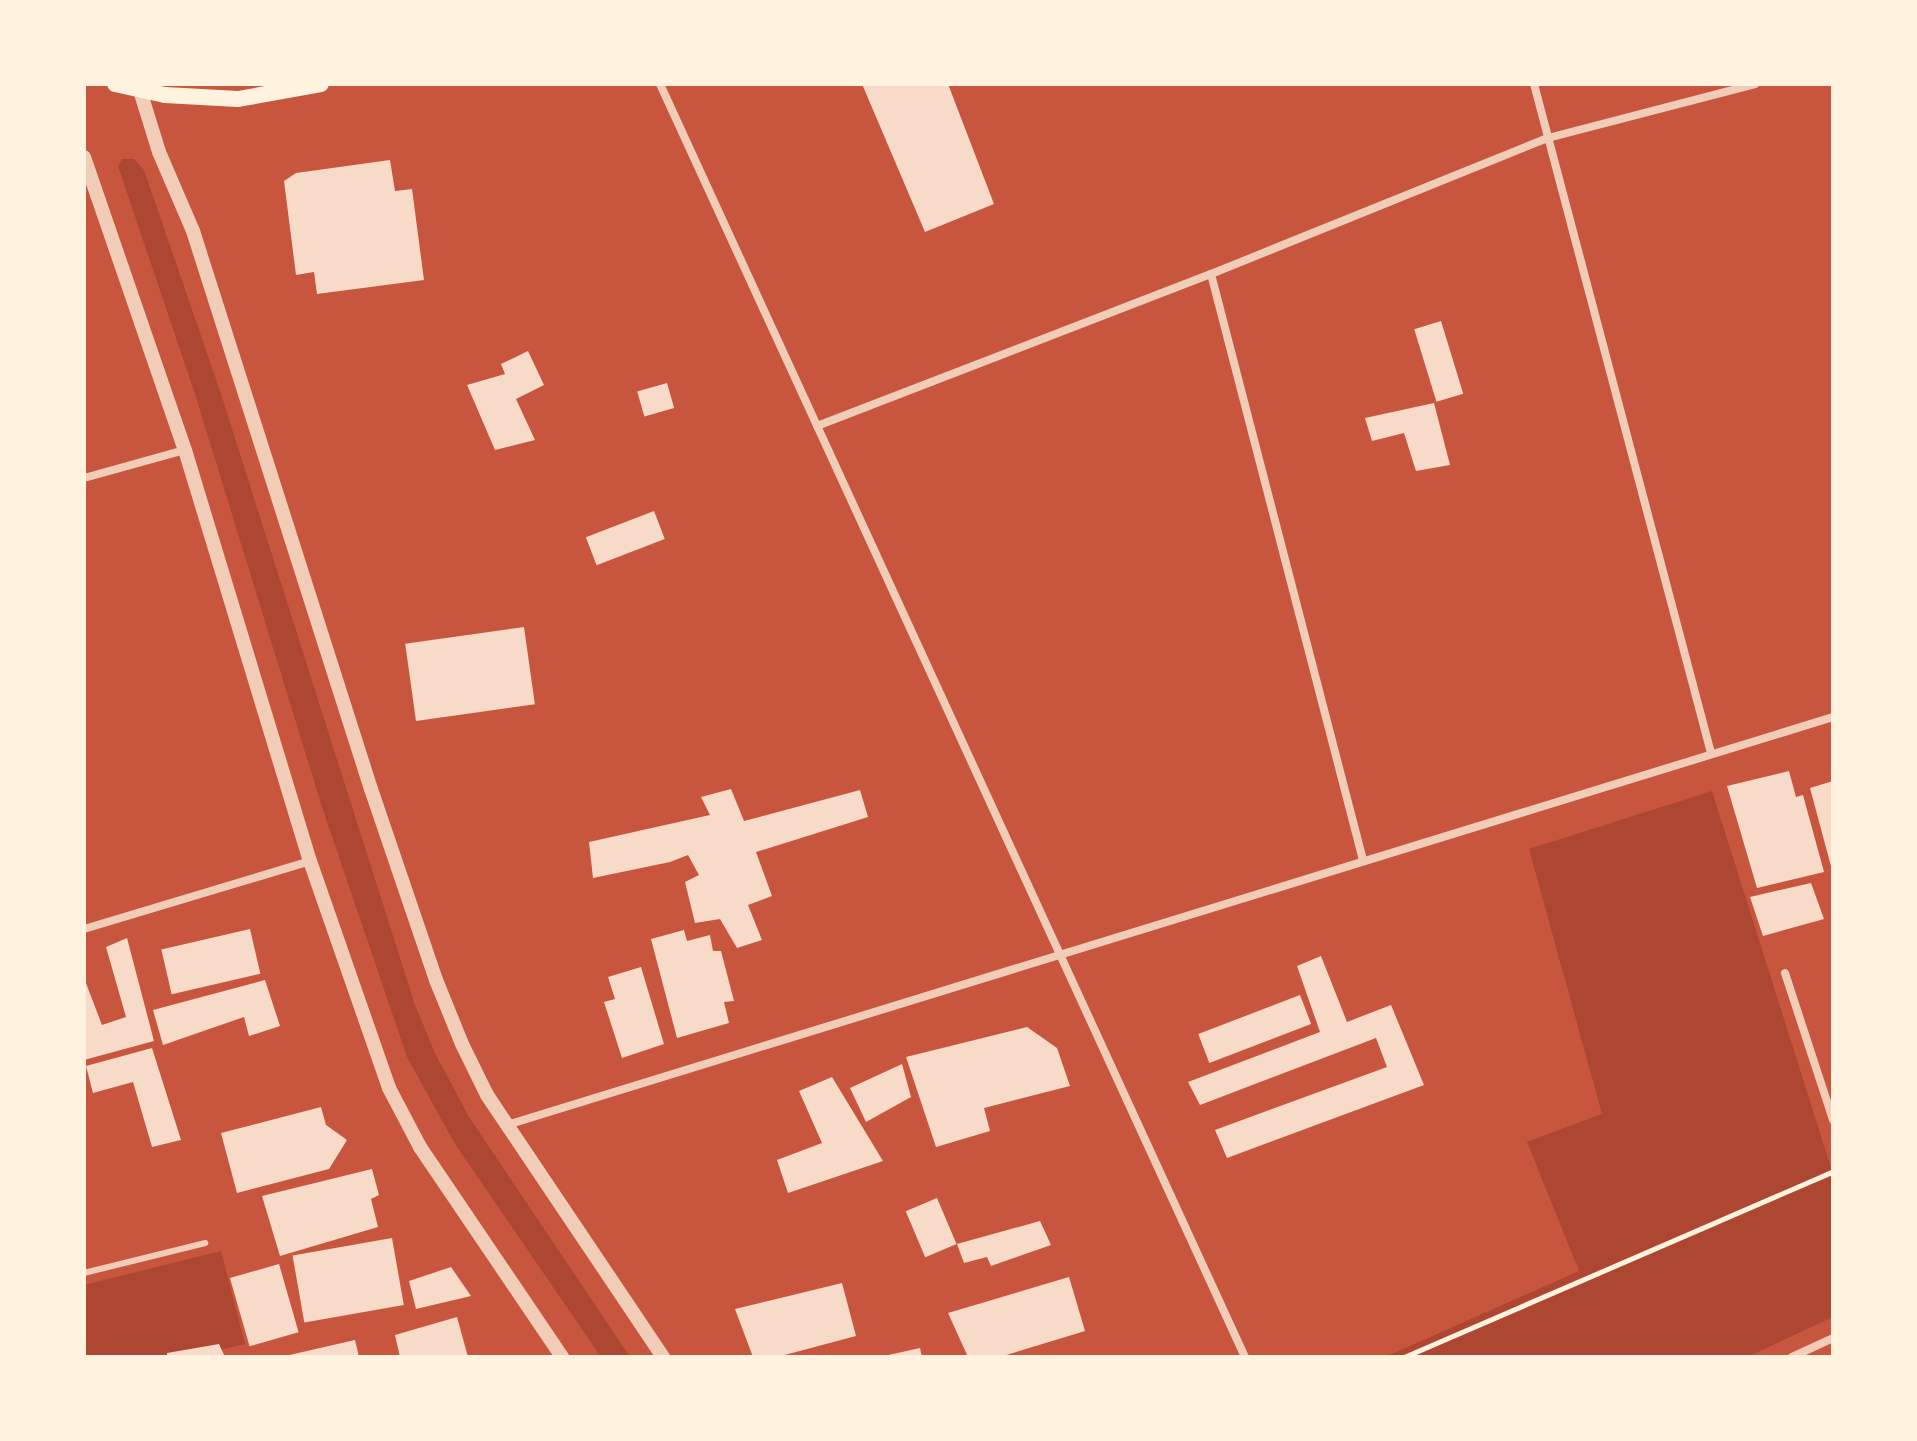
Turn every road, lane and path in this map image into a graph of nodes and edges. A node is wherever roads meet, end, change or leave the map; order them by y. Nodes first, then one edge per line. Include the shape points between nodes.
1 (115, 84) edge
2 (321, 84) edge
3 (660, 84) edge
4 (1534, 84) edge
5 (1755, 84) edge
6 (139, 88) edge
7 (1548, 138) junction
8 (84, 157) edge
9 (1211, 274) junction
10 (817, 426) junction
11 (185, 450) junction
12 (84, 478) edge
13 (1833, 717) edge
14 (1711, 753) junction
15 (1363, 860) junction
16 (310, 861) junction
17 (84, 929) edge
18 (1059, 953) junction
19 (1785, 973) dead end
20 (1833, 1120) edge
21 (507, 1125) junction
22 (1833, 1171) edge
23 (205, 1243) dead end
24 (84, 1273) edge
25 (1833, 1338) edge
26 (562, 1357) edge
27 (663, 1357) edge
28 (1245, 1357) edge
29 (1404, 1357) edge
30 (1792, 1357) edge

1 - 6 main road
2 - 6 main road via 238,99
3 - 10 street
4 - 7 street
5 - 7 street
6 - 21 street via 193,231 436,980 462,1044
7 - 9 street
7 - 14 street
8 - 11 street
9 - 10 street
9 - 15 street
10 - 18 street
11 - 12 street
11 - 16 street
13 - 14 street
14 - 15 street
15 - 18 street
16 - 17 street
16 - 26 street via 389,1088 420,1147
18 - 21 street
18 - 28 street
19 - 20 street
21 - 27 street
22 - 29 path
23 - 24 lane
25 - 30 street

